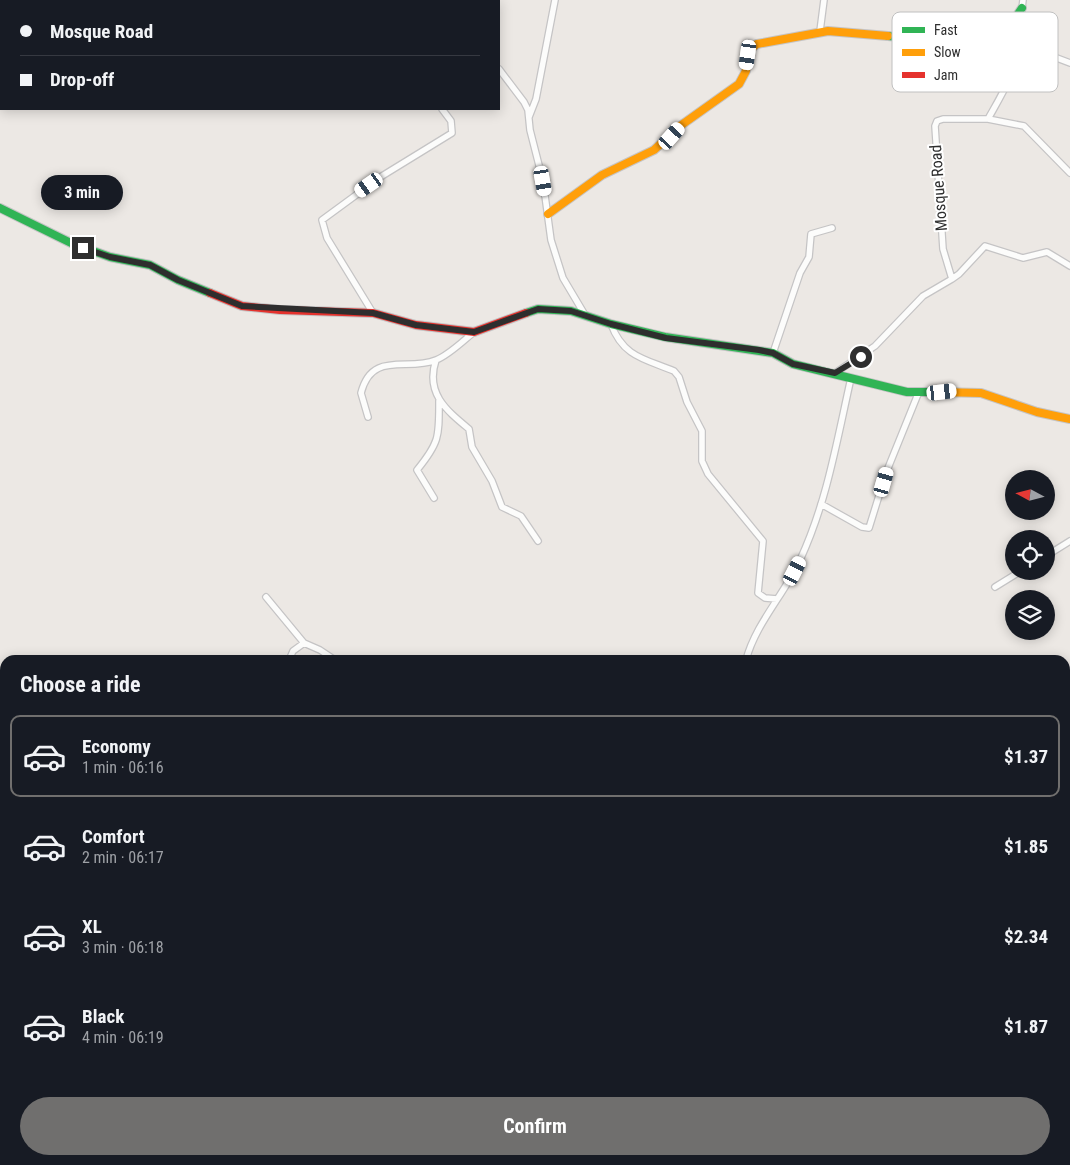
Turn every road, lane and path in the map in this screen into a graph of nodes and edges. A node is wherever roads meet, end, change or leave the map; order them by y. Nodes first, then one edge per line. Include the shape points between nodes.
1 (555, 0) edge
2 (824, 0) edge
3 (820, 31) junction
4 (892, 37) edge
5 (1058, 58) edge
6 (1070, 62) edge
7 (500, 70) edge
8 (1004, 92) edge
9 (443, 110) edge
10 (529, 116) junction
11 (988, 119) junction
12 (1070, 174) edge
13 (0, 208) edge
14 (548, 214) junction
15 (832, 228) dead end
16 (1070, 266) edge
17 (952, 279) junction
18 (373, 313) junction
19 (585, 315) junction
20 (611, 324) junction
21 (474, 332) junction
22 (773, 353) junction
23 (436, 360) junction
24 (835, 373) junction
25 (851, 378) junction
26 (918, 394) junction
27 (439, 401) junction
28 (368, 417) dead end
29 (1070, 419) edge
30 (434, 498) dead end
31 (821, 504) junction
32 (538, 541) dead end
33 (1070, 541) edge
34 (1055, 550) edge
35 (1006, 580) edge
36 (995, 587) dead end
37 (266, 597) dead end
38 (777, 599) junction
39 (304, 643) junction
40 (291, 655) edge
41 (328, 655) edge
42 (748, 655) edge

1 - 10 street via 536,99
2 - 3 street
3 - 4 street
3 - 14 street via 751,46 746,71 739,84 680,126 654,150 606,173
5 - 6 street
7 - 10 street via 524,102
8 - 11 street
9 - 18 street via 451,121 452,133 382,176 322,220 328,238
10 - 14 street
11 - 12 street via 1024,126
11 - 17 street, Mosque Road via 943,119 935,126 943,249
13 - 18 street via 71,243 110,257 150,265 242,306
14 - 19 street via 557,263
15 - 22 street via 811,234 809,257 800,273
16 - 17 street via 1046,252 1024,258 985,246
17 - 24 street via 923,296 875,346
18 - 21 street via 416,325
19 - 20 street
19 - 21 street via 538,309
20 - 22 street via 666,338
20 - 38 street via 626,350 674,371 679,377 702,431 702,461 708,474 763,541 758,594
21 - 23 street
22 - 24 street via 793,364
23 - 27 street via 433,384
23 - 28 street via 380,367 369,373 361,393
24 - 25 street
25 - 26 street
25 - 31 street via 831,475
26 - 29 street via 981,393 1037,412
26 - 31 street via 886,473 869,528
27 - 30 street via 438,436 429,456 417,470
27 - 32 street via 469,429 472,447 492,481 502,507 520,516
31 - 38 street via 801,560
33 - 34 street
35 - 36 street
37 - 39 street
38 - 42 street via 752,641
39 - 40 street
39 - 41 street

